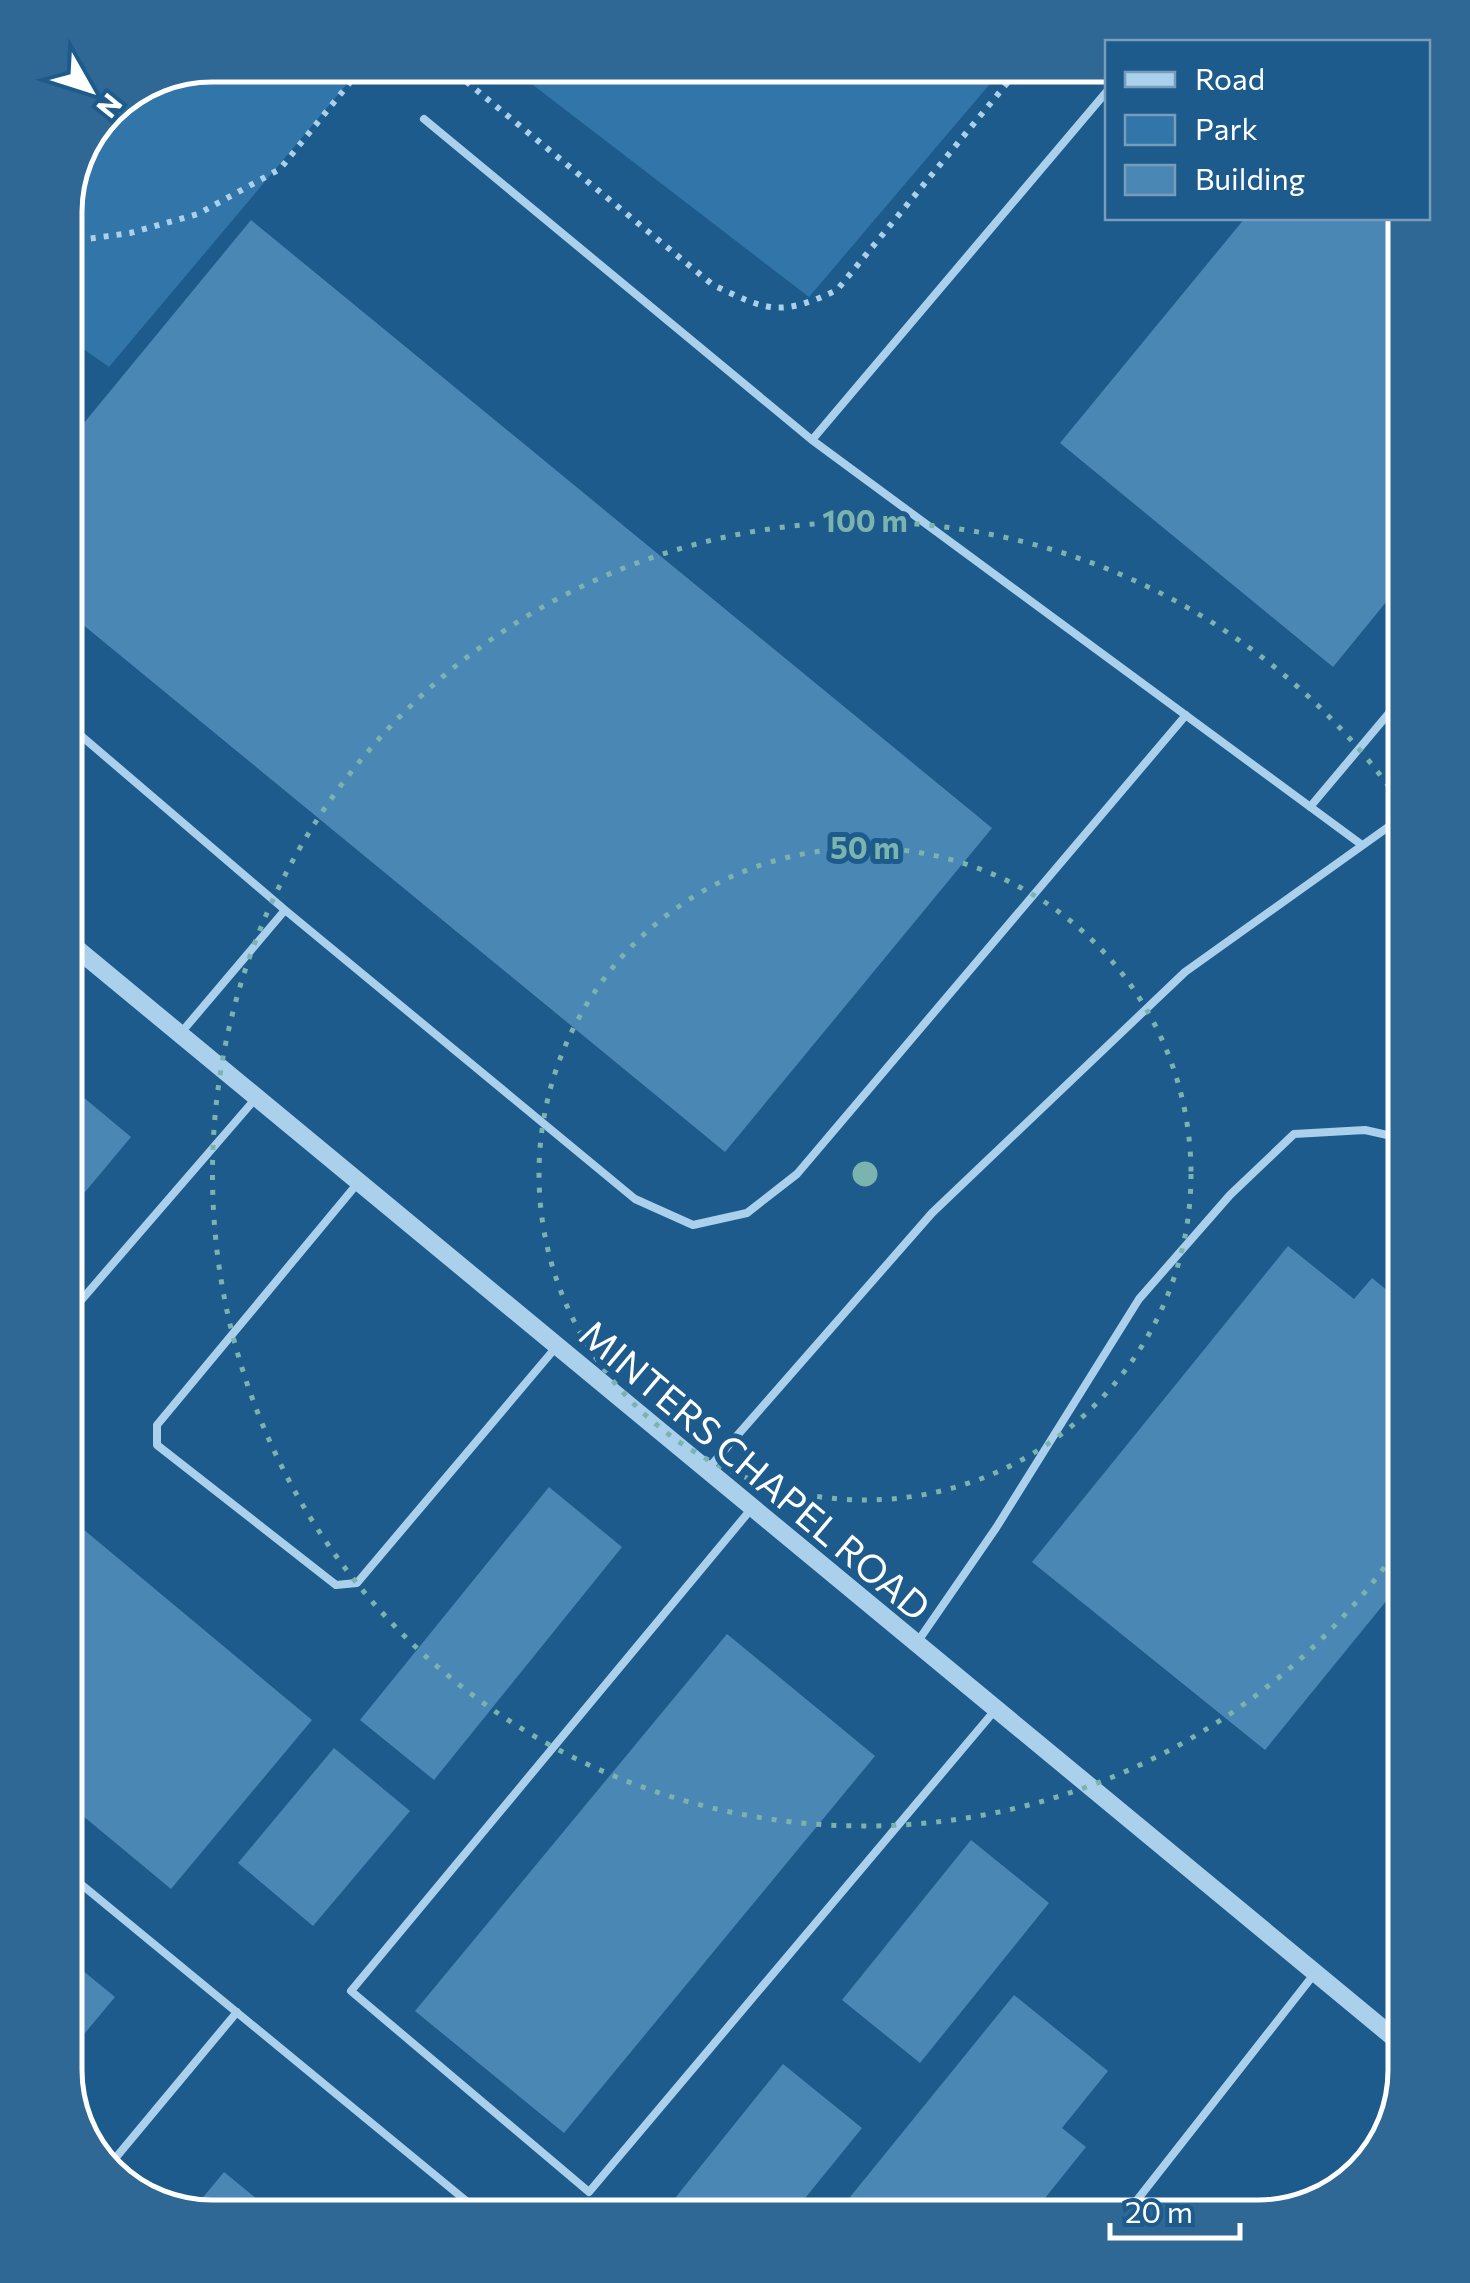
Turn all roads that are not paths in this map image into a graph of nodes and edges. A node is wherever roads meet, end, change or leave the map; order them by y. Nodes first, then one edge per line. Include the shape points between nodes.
1 (1105, 94) edge
2 (424, 119) dead end
3 (812, 440) junction
4 (1388, 714) edge
5 (1186, 716) junction
6 (83, 737) edge
7 (1310, 807) junction
8 (1388, 827) edge
9 (1362, 845) junction
10 (285, 910) junction
11 (83, 954) edge
12 (180, 1034) junction
13 (256, 1098) junction
14 (1388, 1135) edge
15 (359, 1182) junction
16 (83, 1297) edge
17 (557, 1346) junction
18 (707, 1470) junction
19 (752, 1508) junction
20 (916, 1644) junction
21 (996, 1709) junction
22 (83, 1886) edge
23 (1315, 1973) junction
24 (237, 2012) junction
25 (1388, 2034) edge
26 (116, 2157) edge
27 (465, 2200) edge
28 (1137, 2200) edge

1 - 3 lane
2 - 3 lane
3 - 5 lane
4 - 7 lane
5 - 7 lane
5 - 10 lane via 797,1174 747,1213 693,1225 635,1198
6 - 10 lane
7 - 9 lane
8 - 9 lane
9 - 18 lane via 1186,972 946,1200
10 - 12 lane
11 - 12 street, MINTERS CHAPEL ROAD
12 - 13 street, MINTERS CHAPEL ROAD
13 - 15 street, MINTERS CHAPEL ROAD
13 - 16 lane
14 - 20 lane via 1294,1134 1230,1194 1139,1298
15 - 17 street, MINTERS CHAPEL ROAD
15 - 17 lane via 157,1425 157,1445 336,1585 357,1582
17 - 18 street, MINTERS CHAPEL ROAD
18 - 19 street, MINTERS CHAPEL ROAD
19 - 20 street, MINTERS CHAPEL ROAD
19 - 21 lane via 351,1990 588,2192
20 - 21 street, MINTERS CHAPEL ROAD
21 - 23 street, MINTERS CHAPEL ROAD
22 - 24 lane
23 - 25 street, MINTERS CHAPEL ROAD
23 - 28 lane
24 - 26 lane
24 - 27 lane

